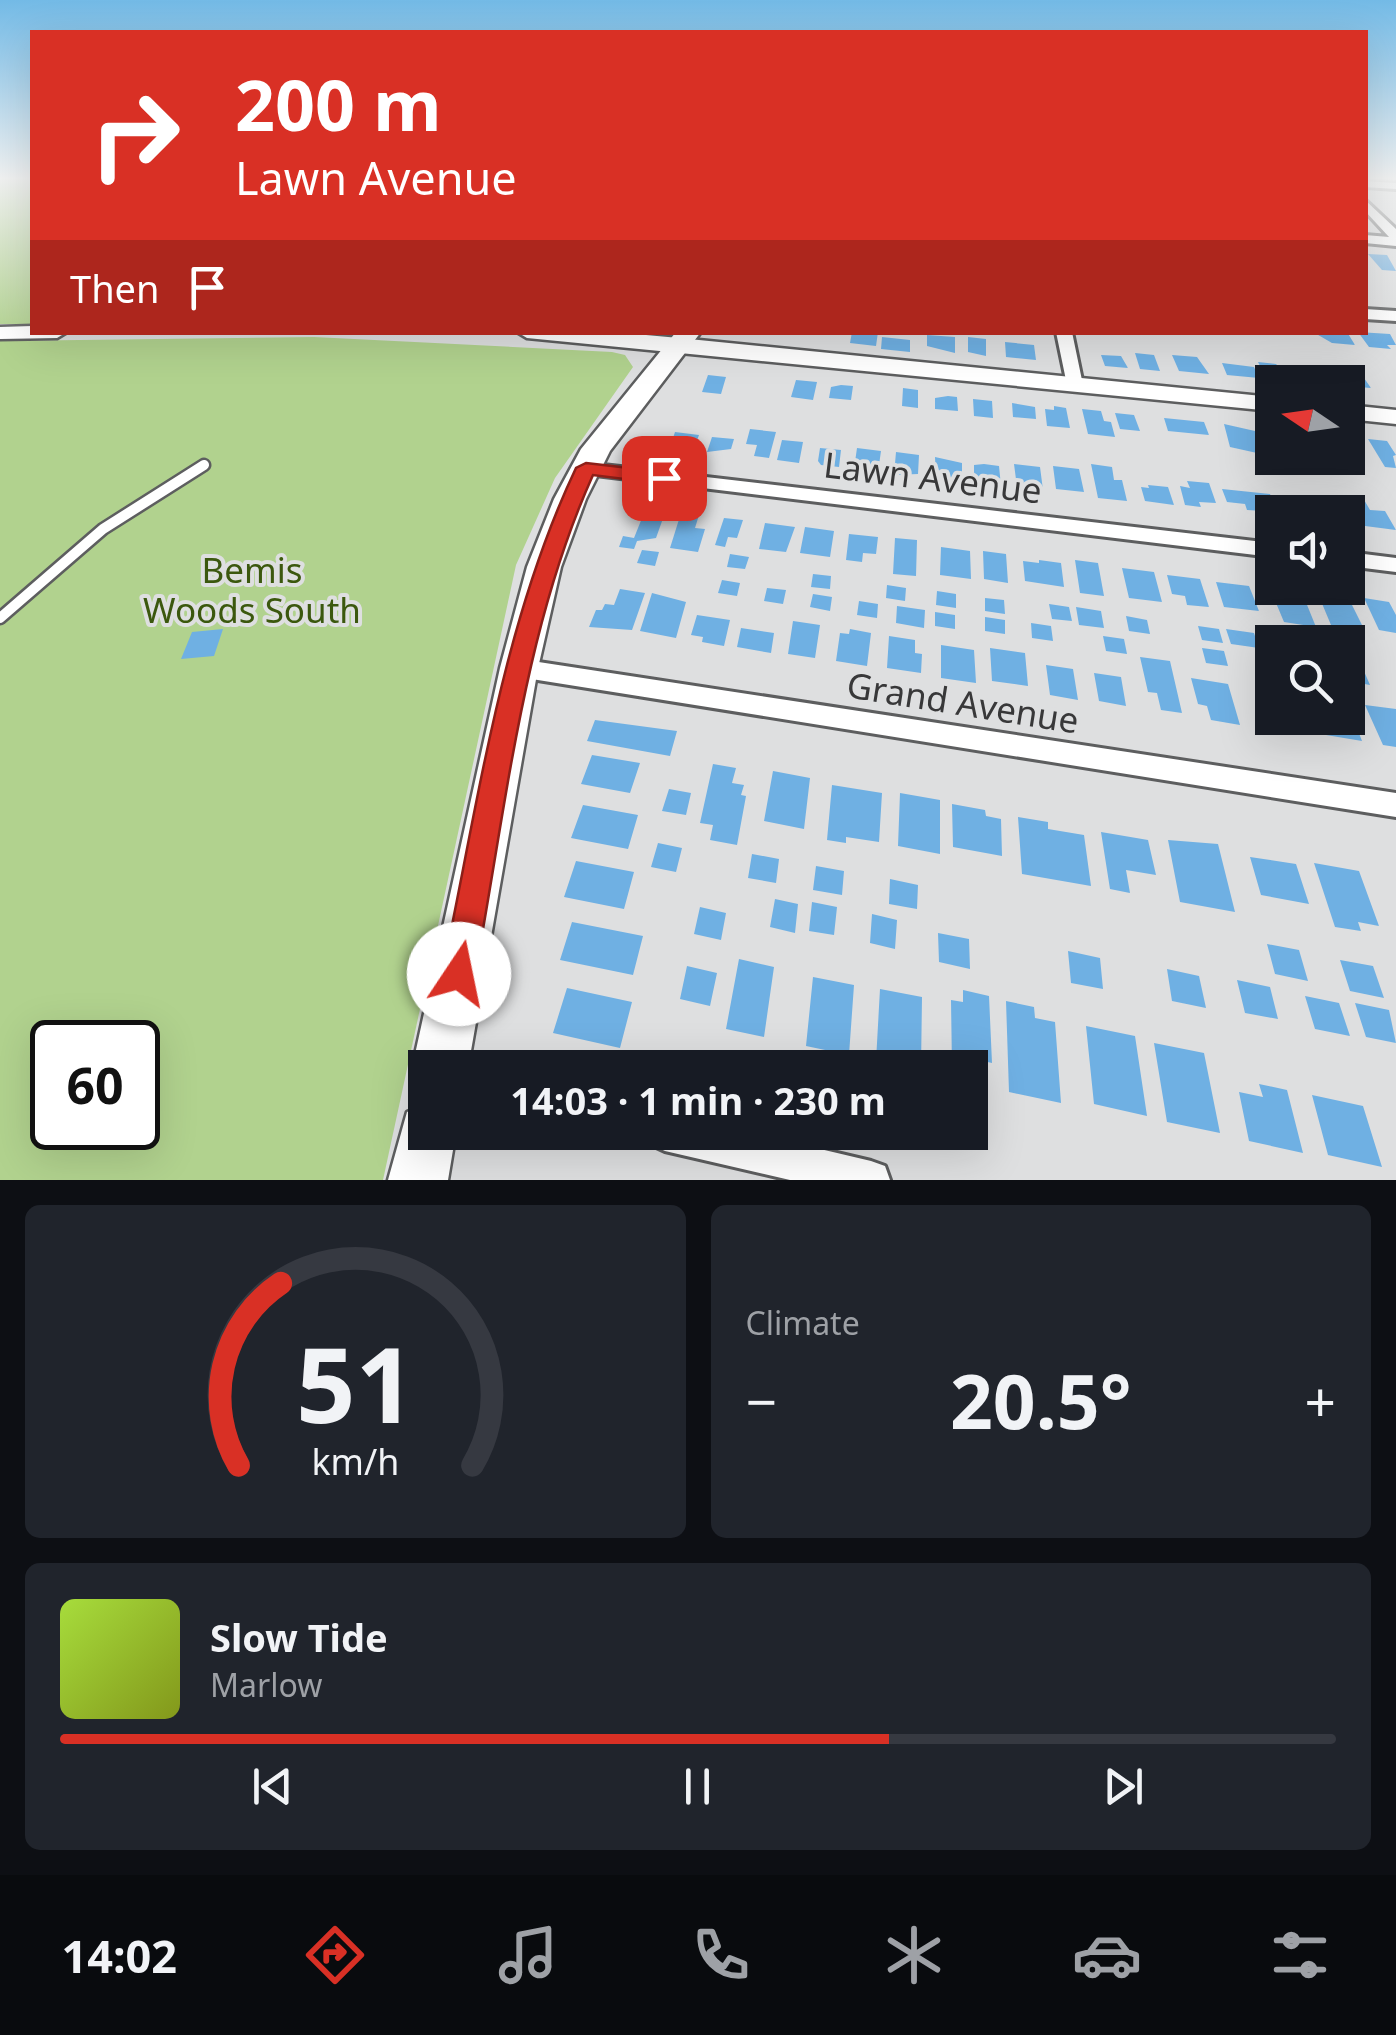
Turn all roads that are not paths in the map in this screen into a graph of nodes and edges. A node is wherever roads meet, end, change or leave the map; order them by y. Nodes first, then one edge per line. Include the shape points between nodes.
1 (1396, 239) edge
2 (1368, 240) edge
3 (1368, 314) edge
4 (1396, 316) edge
5 (30, 332) edge
6 (0, 333) edge
7 (606, 335) edge
8 (1065, 335) edge
9 (684, 338) edge
10 (1074, 385) junction
11 (1255, 402) edge
12 (1365, 413) edge
13 (1396, 416) edge
14 (204, 465) dead end
15 (586, 468) junction
16 (1255, 548) edge
17 (1365, 561) edge
18 (1396, 565) edge
19 (0, 618) edge
20 (519, 668) junction
21 (1396, 805) edge
22 (444, 1050) edge
23 (424, 1150) edge
24 (742, 1150) edge
25 (418, 1180) edge
26 (871, 1180) edge

1 - 2 street
3 - 4 street
5 - 6 main road
7 - 9 main road
8 - 10 street
9 - 10 main road
9 - 15 main road
10 - 11 main road
12 - 13 main road
14 - 19 lane via 103,529
15 - 16 street, Lawn Avenue
15 - 20 main road via 544,567
17 - 18 street
20 - 21 street, Grand Avenue
20 - 22 main road
23 - 25 main road
24 - 26 street

